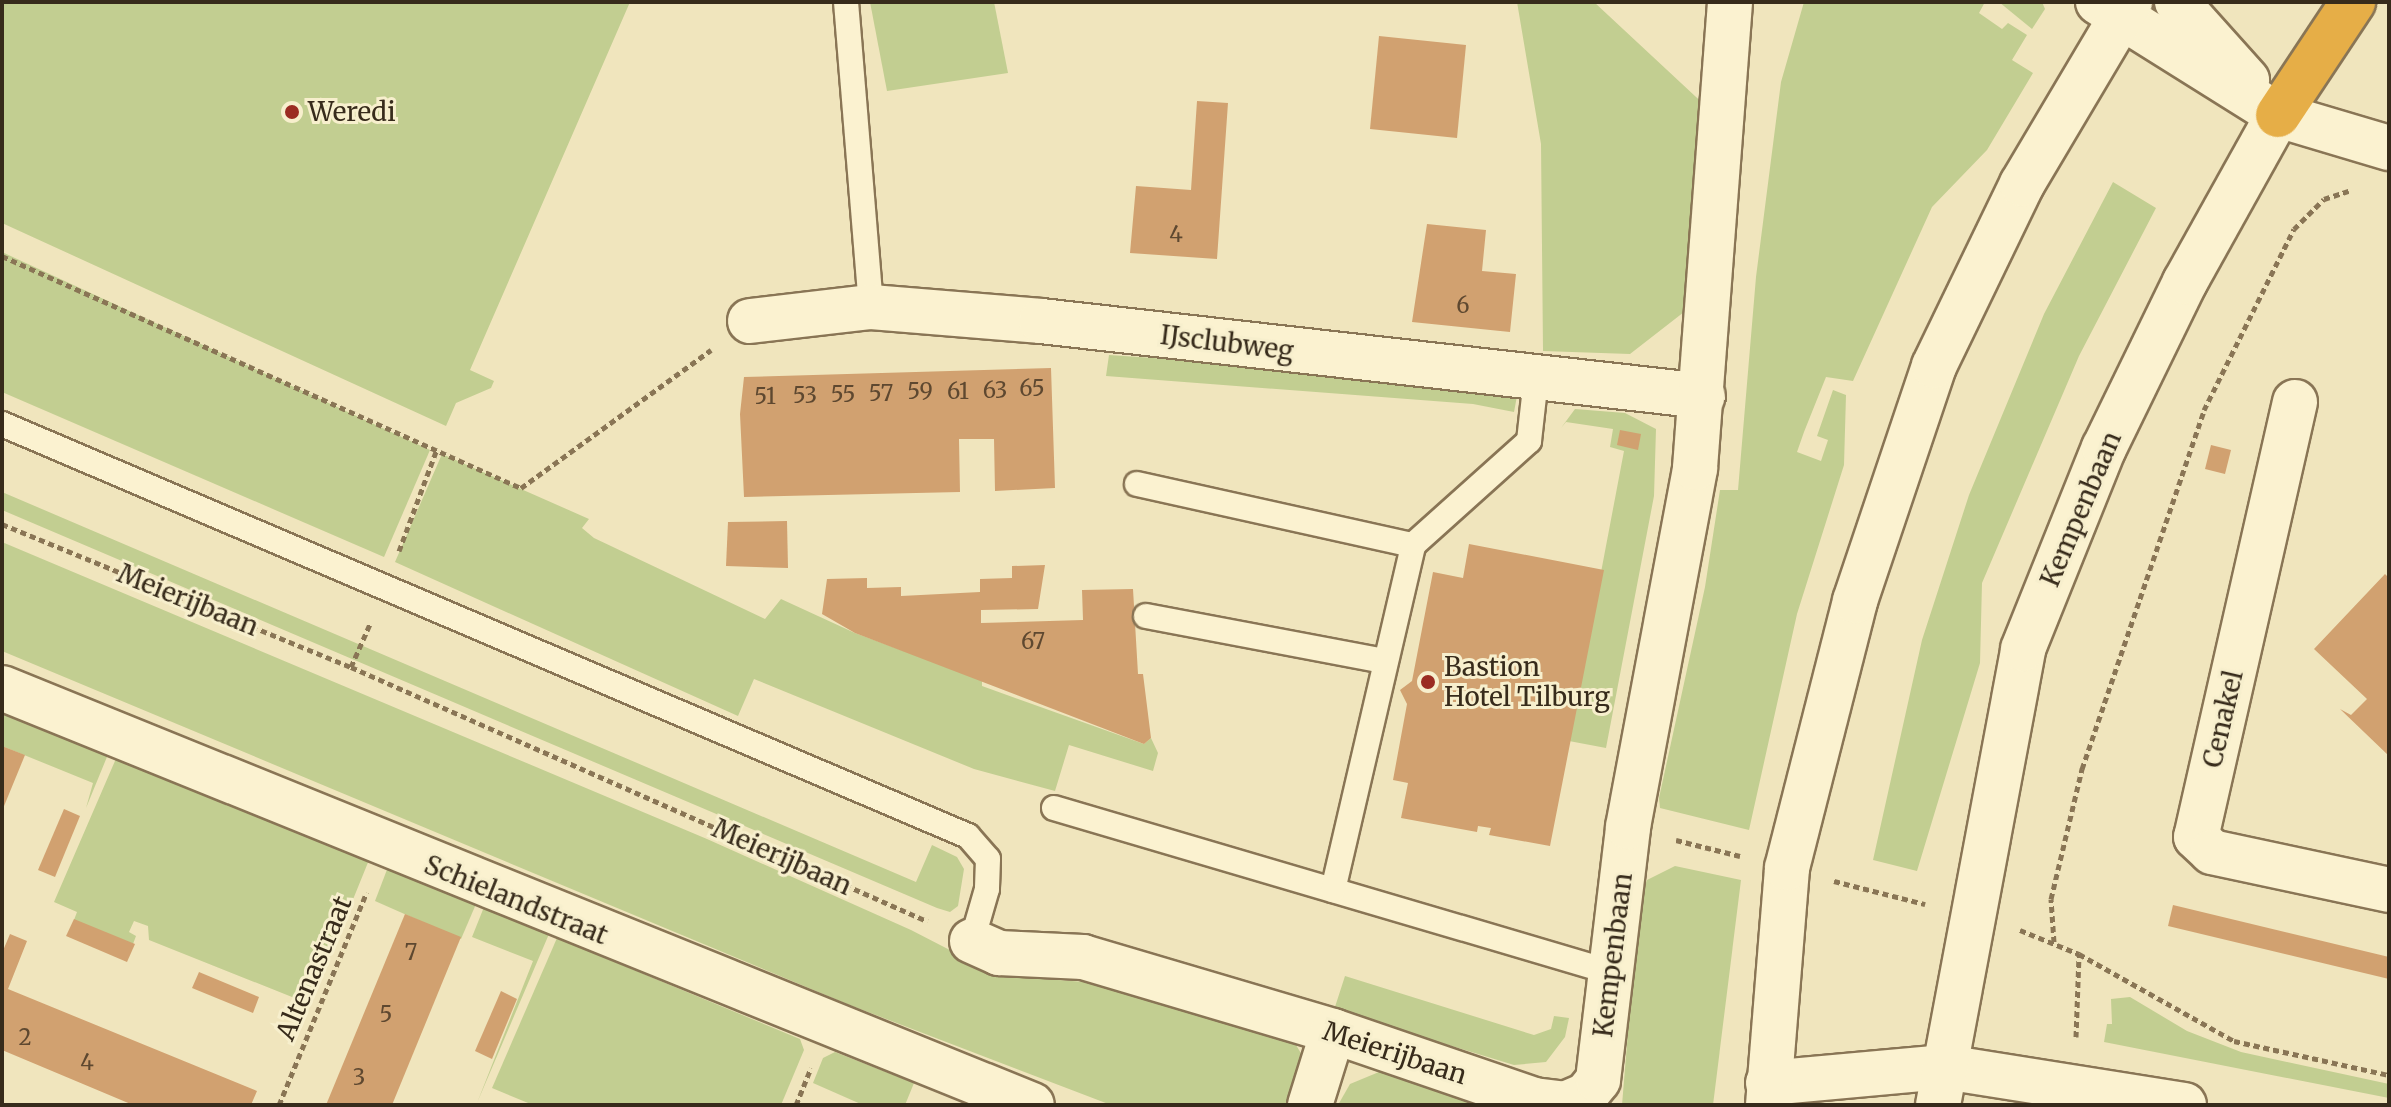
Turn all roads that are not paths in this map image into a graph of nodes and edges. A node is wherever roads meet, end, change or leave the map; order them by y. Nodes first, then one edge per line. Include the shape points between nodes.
1 (846, 2) edge
2 (1730, 2) edge
3 (2177, 2) edge
4 (2353, 2) edge
5 (2115, 7) edge
6 (2278, 115) junction
7 (2389, 148) edge
8 (871, 307) junction
9 (750, 321) road end
10 (1536, 379) junction
11 (1703, 396) junction
12 (2295, 402) dead end
13 (2, 424) edge
14 (1137, 484) dead end
15 (1413, 545) junction
16 (1146, 616) dead end
17 (1385, 661) junction
18 (2, 688) edge
19 (1054, 808) dead end
20 (1333, 890) junction
21 (2389, 890) edge
22 (972, 941) joint
23 (1611, 972) junction
24 (1333, 1031) junction
25 (1941, 1086) edge
26 (1586, 1095) joint
27 (1778, 1098) edge
28 (1032, 1105) edge
29 (1310, 1105) edge
30 (2184, 1105) edge

1 - 8 lane
2 - 11 street, Kempenbaan
3 - 6 street
4 - 6 highway, Kempenbaan
5 - 6 street
5 - 27 street via 1934,366 1855,601 1787,868
6 - 7 street
6 - 25 street, Kempenbaan via 2185,282 2104,448 2023,649
8 - 9 street, IJsclubweg
8 - 10 street, IJsclubweg via 1041,321
10 - 11 street, IJsclubweg
10 - 15 lane via 1529,441
11 - 23 street, Kempenbaan via 1695,468 1628,827
12 - 21 street, Cenakel via 2196,837 2212,852
13 - 22 lane via 968,836 988,859 987,889
14 - 15 lane
15 - 17 lane
16 - 17 lane
17 - 20 lane
18 - 28 street, Schielandstraat
19 - 20 lane
20 - 23 lane
22 - 24 street, Meierijbaan via 999,953 1083,957
23 - 26 street, Kempenbaan via 1598,1080
24 - 26 street, Meierijbaan via 1534,1100 1565,1104
24 - 29 street
25 - 27 street
25 - 30 street via 2068,1087

